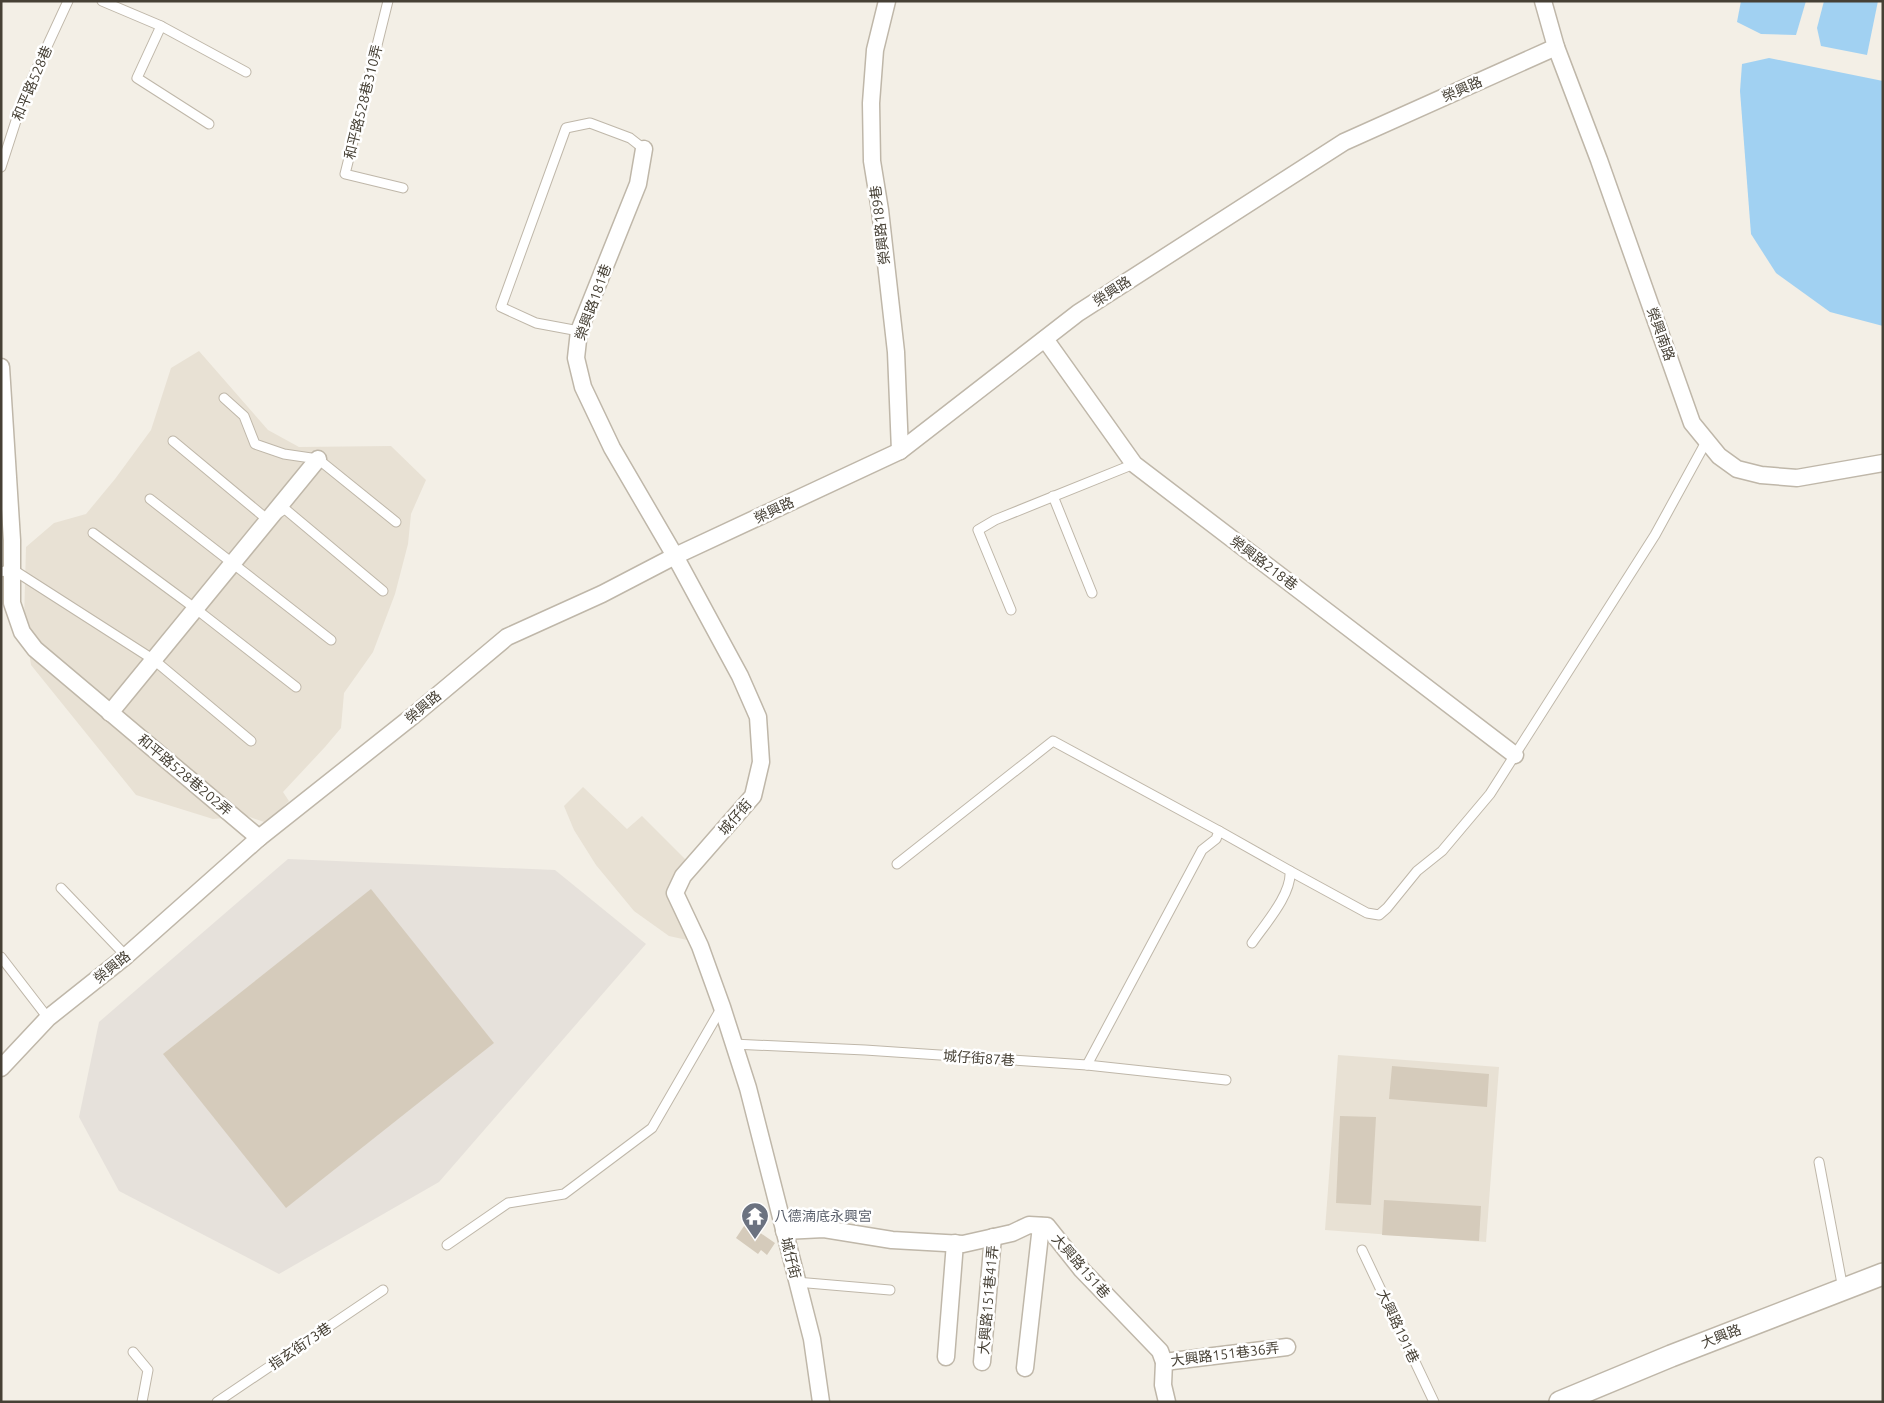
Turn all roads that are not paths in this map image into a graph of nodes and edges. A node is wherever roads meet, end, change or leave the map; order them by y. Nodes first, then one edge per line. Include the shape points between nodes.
1 (68, 1) edge
2 (102, 1) edge
3 (388, 1) edge
4 (887, 1) edge
5 (1543, 1) edge
6 (161, 26) junction
7 (1556, 47) junction
8 (246, 72) dead end
9 (209, 124) dead end
10 (644, 149) joint
11 (1, 167) edge
12 (403, 188) dead end
13 (579, 331) junction
14 (1045, 339) junction
15 (1, 367) edge
16 (224, 398) dead end
17 (173, 442) dead end
18 (1706, 442) junction
19 (900, 451) junction
20 (318, 458) junction
21 (1883, 463) edge
22 (1134, 464) junction
23 (1054, 496) junction
24 (150, 499) dead end
25 (268, 520) junction
26 (396, 522) dead end
27 (93, 533) dead end
28 (676, 556) junction
29 (232, 564) junction
30 (7, 571) edge
31 (383, 591) dead end
32 (1092, 593) dead end
33 (196, 609) junction
34 (1011, 610) dead end
35 (331, 640) dead end
36 (154, 660) junction
37 (296, 686) dead end
38 (110, 713) junction
39 (251, 741) dead end
40 (1515, 755) junction
41 (1219, 831) junction
42 (259, 838) junction
43 (897, 864) dead end
44 (1290, 870) junction
45 (61, 888) dead end
46 (1252, 942) dead end
47 (126, 956) junction
48 (1, 957) edge
49 (48, 1018) junction
50 (727, 1024) junction
51 (1087, 1065) junction
52 (1, 1068) edge
53 (1226, 1080) dead end
54 (1820, 1162) dead end
55 (1041, 1226) junction
56 (784, 1231) junction
57 (993, 1237) junction
58 (955, 1243) junction
59 (447, 1245) dead end
60 (1362, 1250) dead end
61 (1883, 1274) edge
62 (796, 1282) junction
63 (1843, 1289) junction
64 (383, 1290) dead end
65 (890, 1290) dead end
66 (1287, 1347) dead end
67 (133, 1352) dead end
68 (946, 1357) dead end
69 (982, 1362) dead end
70 (1164, 1362) junction
71 (1025, 1368) dead end
72 (142, 1402) edge
73 (217, 1402) edge
74 (821, 1402) edge
75 (1167, 1402) edge
76 (1434, 1402) edge
77 (1560, 1402) edge

1 - 11 lane, 和平路528巷 via 24,96
2 - 6 lane
3 - 12 lane, 和平路528巷310弄 via 345,174
4 - 19 street, 榮興路189巷 via 875,50 871,103 872,161 896,352
5 - 7 street
6 - 8 lane
6 - 9 lane via 137,78
7 - 14 street, 榮興路 via 1344,142 1078,313
7 - 18 street, 榮興南路 via 1692,423
10 - 13 street, 榮興路181巷 via 638,184
10 - 13 lane via 630,138 590,123 566,128 501,307 536,323
13 - 28 street, 榮興路181巷 via 576,358 583,387 612,448
14 - 19 street, 榮興路
14 - 22 street, 榮興路218巷
15 - 30 street, 和平路528巷202弄 via 11,520
16 - 20 lane via 244,416 255,444 284,454
17 - 25 lane
18 - 21 street, 榮興南路 via 1737,468 1761,475 1797,478
18 - 40 lane via 1656,535
19 - 28 street, 榮興路
20 - 25 street
20 - 26 lane
22 - 23 lane
22 - 40 street, 榮興路218巷
23 - 32 lane
23 - 34 lane via 978,530
24 - 29 lane
25 - 29 street
25 - 31 lane via 286,508
27 - 33 lane
28 - 42 street, 榮興路 via 507,637
28 - 50 street, 城仔街 via 740,676 758,717 761,762 754,796 683,876 675,892 700,946
29 - 33 street
29 - 35 lane
30 - 36 lane
30 - 38 street, 和平路528巷202弄 via 12,603 22,632 34,649
33 - 36 street
33 - 37 lane
36 - 38 street
36 - 39 lane
38 - 42 street, 和平路528巷202弄
40 - 44 lane via 1490,794 1448,844 1417,872 1379,915 1367,913
41 - 43 lane via 1053,741
41 - 44 lane
41 - 51 lane via 1216,839 1202,850
42 - 47 street, 榮興路
44 - 46 lane via 1291,878 1283,898
45 - 47 lane
47 - 49 street, 榮興路
48 - 49 lane
49 - 52 street, 榮興路
50 - 51 lane, 城仔街87巷 via 865,1050
50 - 56 street, 城仔街 via 748,1088
50 - 59 lane via 652,1128 564,1194 508,1203
51 - 53 lane, 城仔街87巷
54 - 63 lane
55 - 57 street, 大興路151巷 via 1029,1225
55 - 70 street, 大興路151巷 via 1047,1226 1082,1270 1160,1351
55 - 71 street
56 - 58 street, 大興路151巷 via 824,1229 892,1240
56 - 62 street, 城仔街
57 - 58 street, 大興路151巷
57 - 69 street, 大興路151巷41弄
58 - 68 street
60 - 76 lane, 大興路191巷
61 - 63 street, 大興路
62 - 65 lane
62 - 74 street, 城仔街 via 812,1339
63 - 77 street, 大興路
64 - 73 lane, 指玄街73巷
66 - 70 street, 大興路151巷36弄
67 - 72 lane via 148,1370
70 - 75 street via 1163,1385

